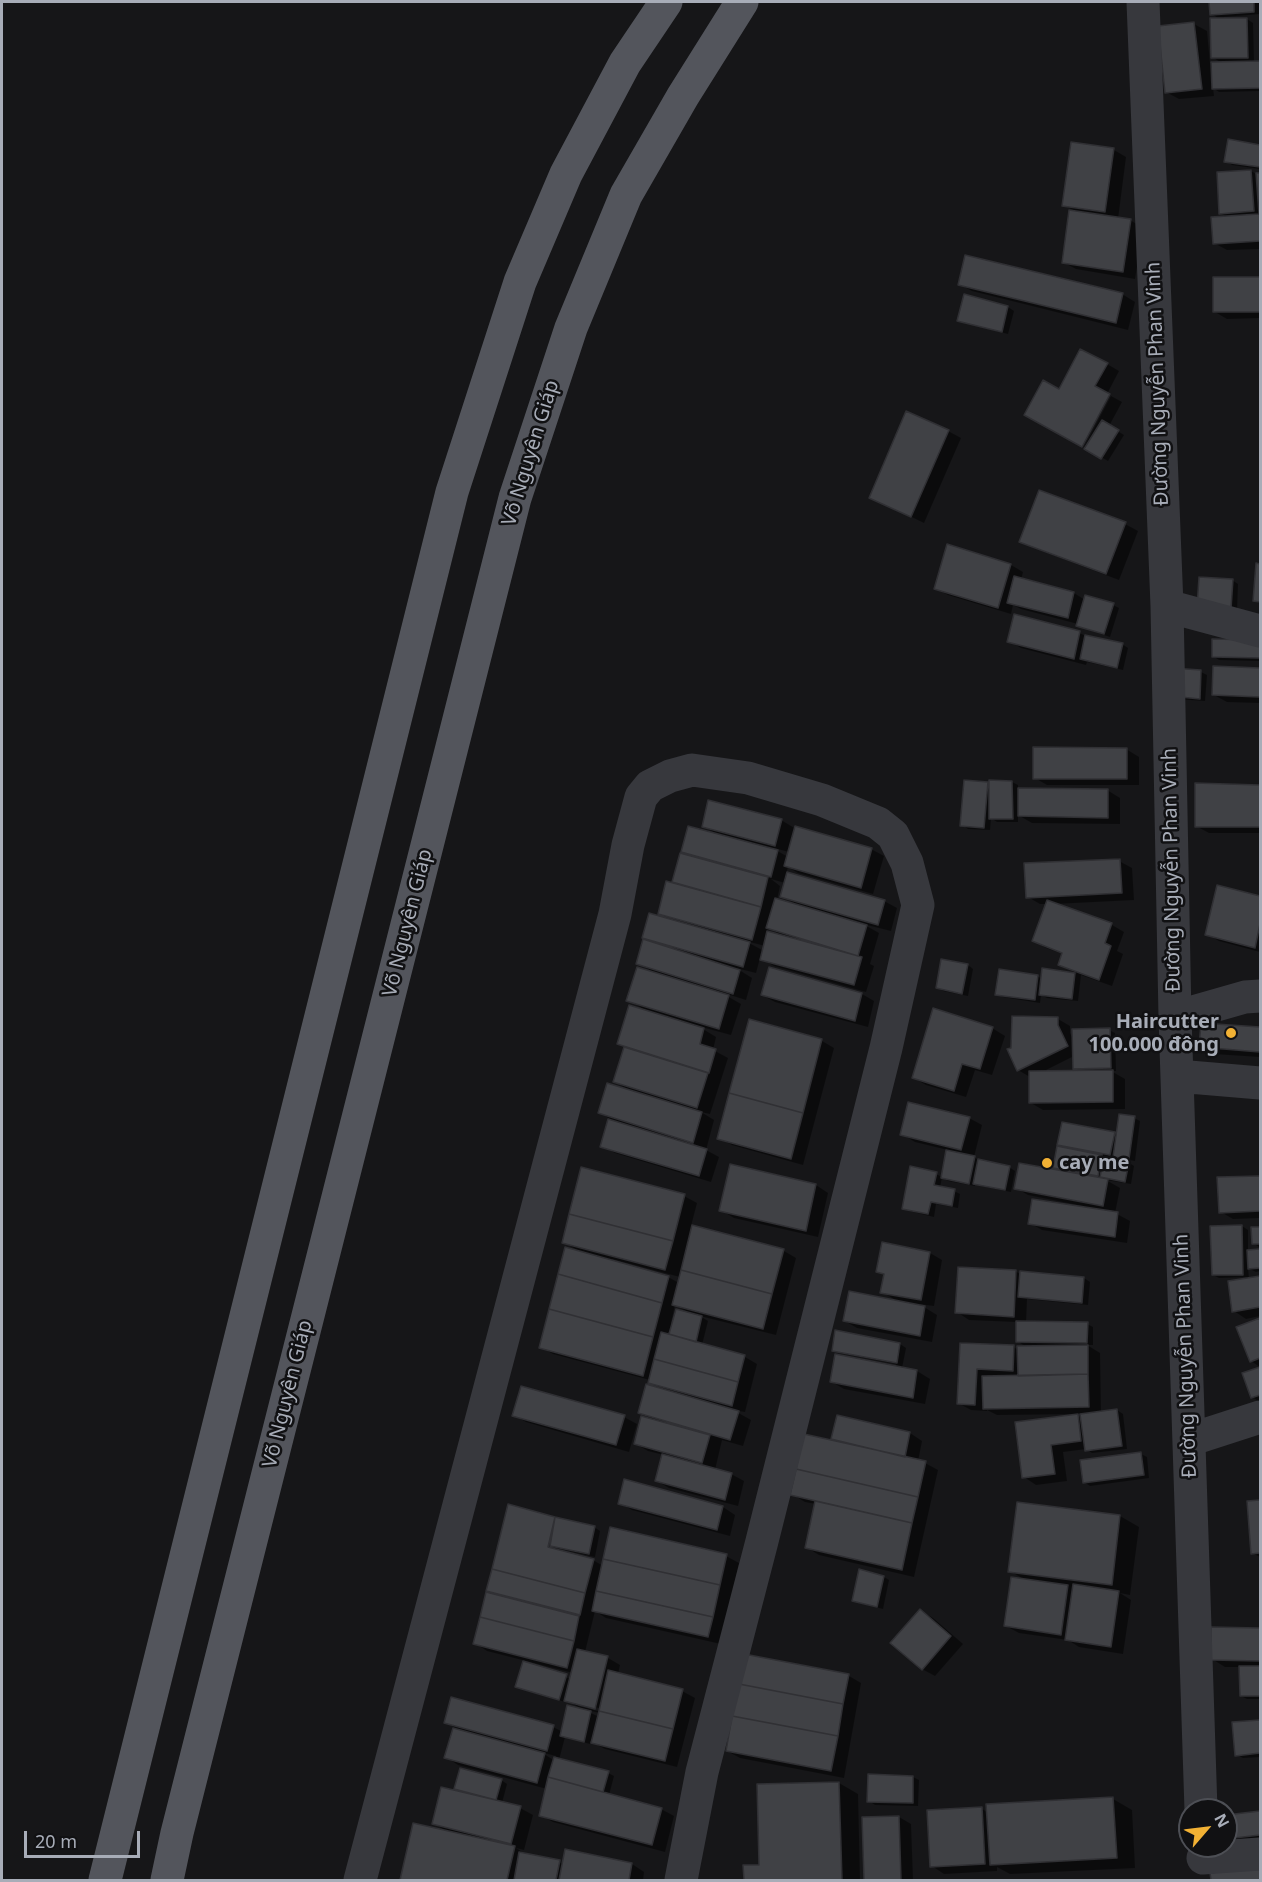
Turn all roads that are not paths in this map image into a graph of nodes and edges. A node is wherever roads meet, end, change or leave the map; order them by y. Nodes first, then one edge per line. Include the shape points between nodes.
1 (666, 2) edge
2 (742, 2) edge
3 (1143, 2) edge
4 (1167, 606) junction
5 (1260, 631) edge
6 (1260, 996) edge
7 (1175, 1017) junction
8 (1177, 1076) junction
9 (1260, 1083) edge
10 (1260, 1416) edge
11 (1189, 1440) junction
12 (1201, 1798) edge
13 (1260, 1854) edge
14 (1202, 1862) edge
15 (105, 1881) edge
16 (167, 1881) edge
17 (360, 1881) edge
18 (681, 1881) edge

1 - 15 main road via 625,63 566,174 520,282 452,492
2 - 16 main road, Võ Nguyên Giáp via 626,195 572,328 516,498
3 - 4 street, Đường Nguyễn Phan Vinh
4 - 5 street
4 - 7 street, Đường Nguyễn Phan Vinh
6 - 7 street
7 - 8 street, Đường Nguyễn Phan Vinh
8 - 9 street
8 - 11 street, Đường Nguyễn Phan Vinh
10 - 11 street
11 - 12 street, Đường Nguyễn Phan Vinh
13 - 14 street
17 - 18 street via 615,914 641,797 651,786 692,770 748,778 822,800 878,823 893,835 907,863 918,905 886,1048 702,1772

